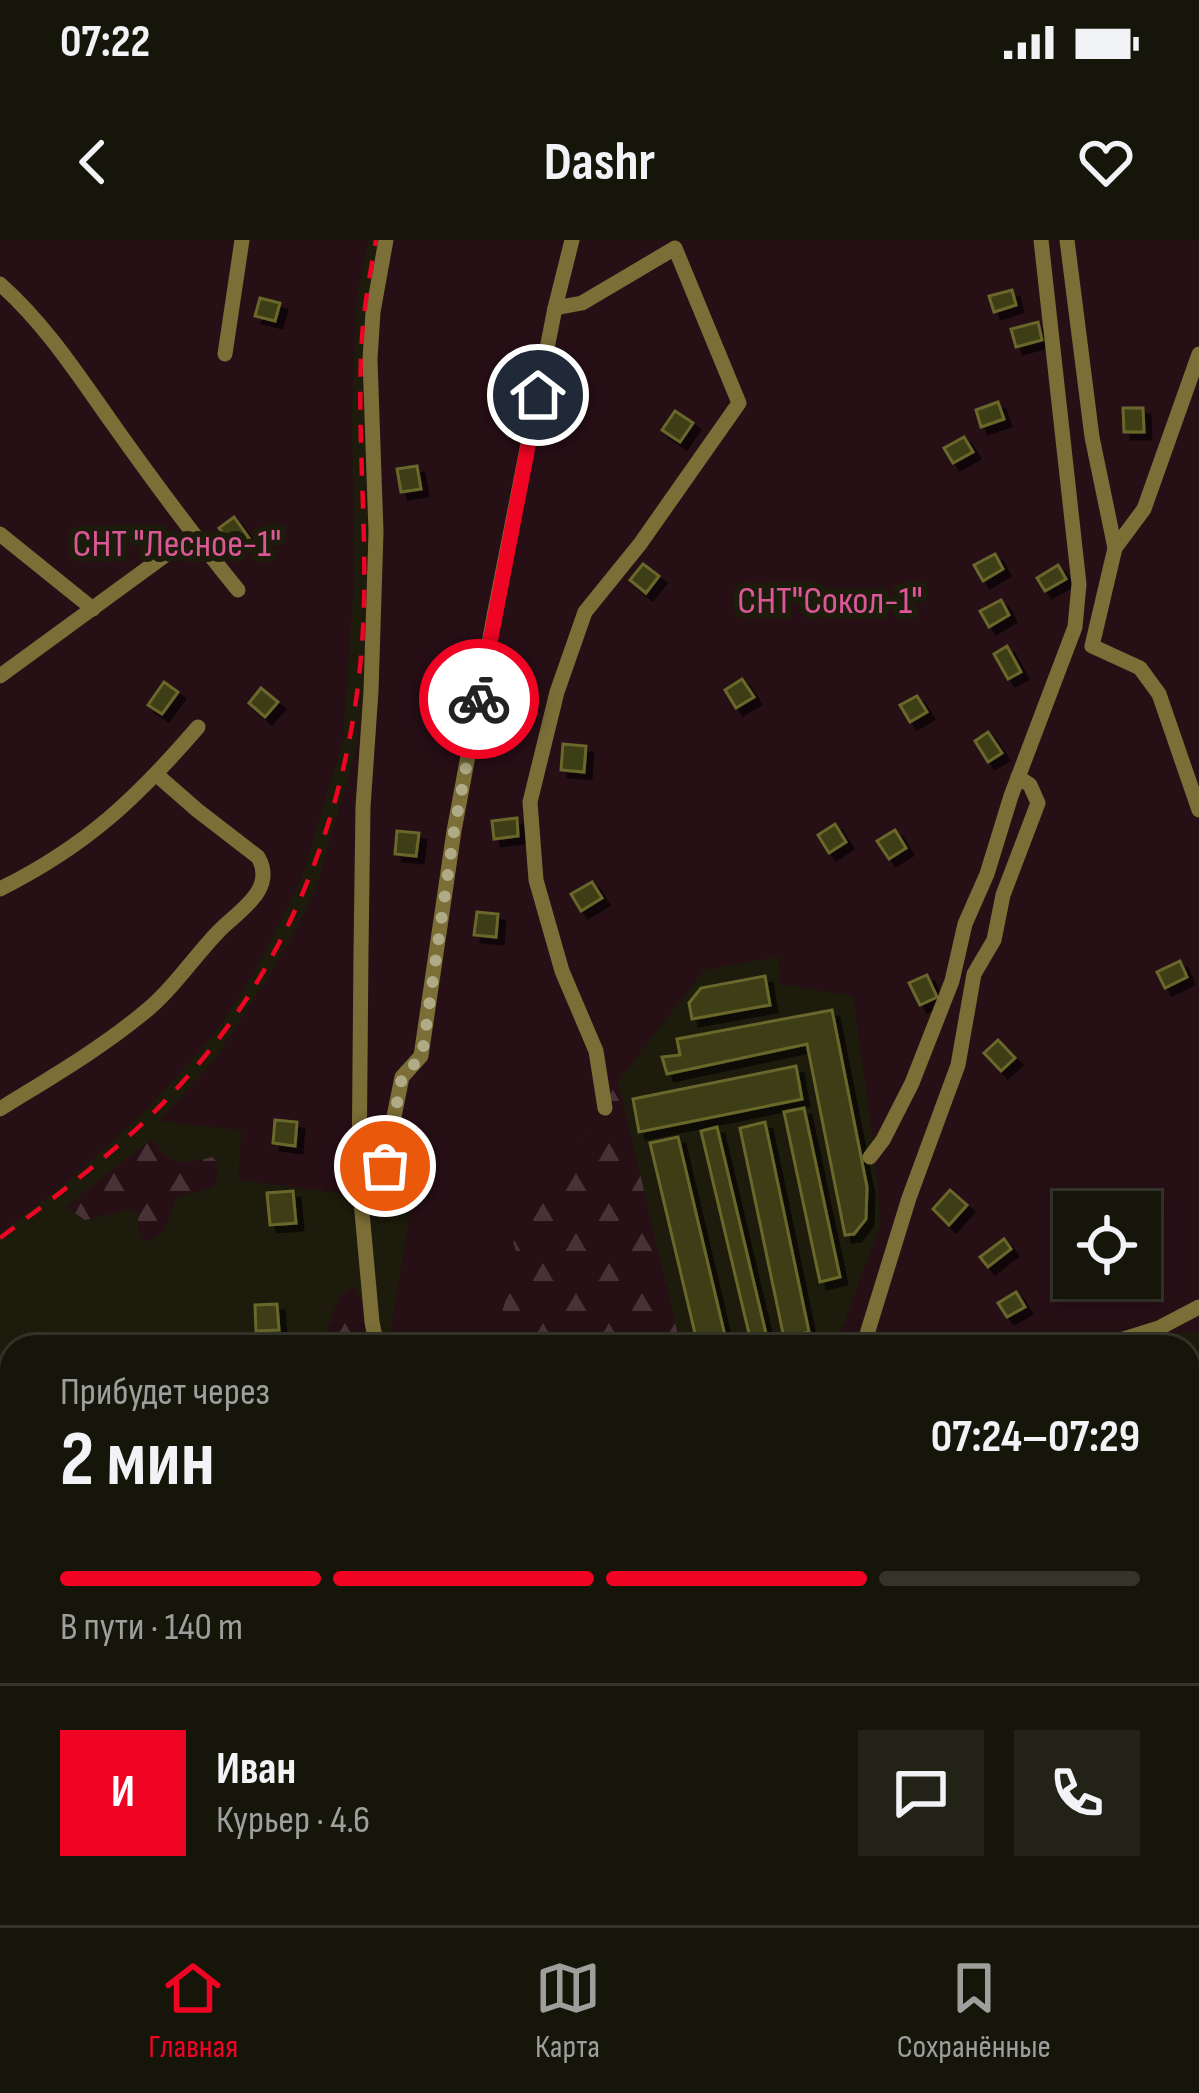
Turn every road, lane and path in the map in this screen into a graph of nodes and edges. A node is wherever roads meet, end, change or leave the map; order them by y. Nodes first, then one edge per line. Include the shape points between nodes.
1 (242, 240) edge
2 (386, 240) edge
3 (572, 240) edge
4 (1041, 240) edge
5 (1067, 240) edge
6 (0, 284) edge
7 (555, 308) junction
8 (225, 354) dead end
9 (1199, 354) edge
10 (0, 533) edge
11 (193, 535) junction
12 (1115, 548) junction
13 (238, 590) dead end
14 (92, 609) junction
15 (0, 676) edge
16 (197, 727) dead end
17 (157, 775) junction
18 (1018, 777) junction
19 (1199, 811) edge
20 (0, 889) edge
21 (605, 1108) dead end
22 (0, 1109) edge
23 (870, 1157) dead end
24 (362, 1200) junction
25 (1199, 1307) edge
26 (375, 1335) edge
27 (867, 1335) edge
28 (1137, 1335) edge

1 - 8 street
2 - 24 street via 370,359 376,532 363,807
3 - 7 street
4 - 18 street via 1078,584 1075,627
5 - 12 street
6 - 11 street via 62,350
7 - 21 street via 582,303 675,248 739,403 585,612 530,802 536,880 596,1052
7 - 24 street via 454,831 422,1056 402,1077 385,1166
9 - 12 street via 1144,509
10 - 14 street
11 - 13 street
11 - 14 street
12 - 19 street via 1092,646 1140,668 1159,694
14 - 15 street
16 - 17 street
17 - 20 street via 96,831
17 - 22 street via 258,857 264,868 257,894 145,1013
18 - 23 street via 964,924 952,981 912,1083
18 - 27 street via 1038,802 994,940 974,974 958,1065
24 - 26 street
25 - 28 street

